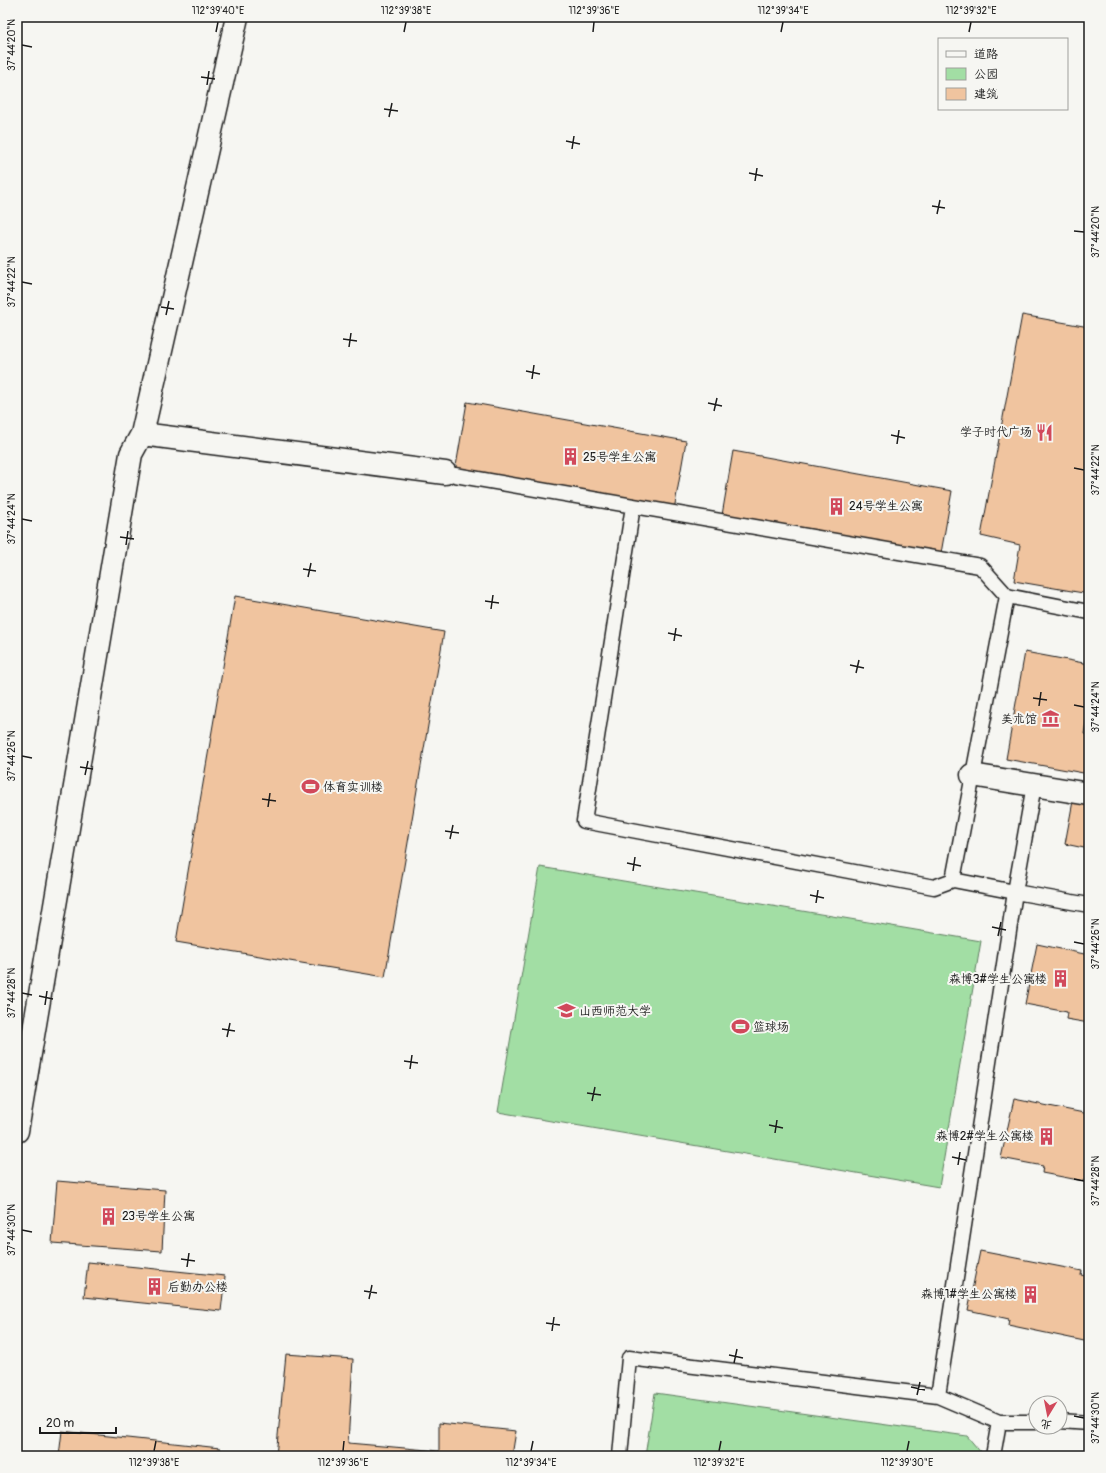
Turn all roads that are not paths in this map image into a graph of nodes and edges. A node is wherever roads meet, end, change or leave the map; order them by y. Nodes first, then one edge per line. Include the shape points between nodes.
1 (237, 17) edge
2 (142, 434) junction
3 (450, 474) joint
4 (633, 506) junction
5 (1007, 596) junction
6 (1089, 612) edge
7 (972, 775) junction
8 (1034, 785) junction
9 (1089, 794) edge
10 (952, 880) junction
11 (1015, 892) junction
12 (1089, 905) edge
13 (17, 1131) edge
14 (938, 1396) junction
15 (999, 1422) junction
16 (1028, 1422) edge
17 (1068, 1422) edge
18 (1089, 1423) edge
19 (620, 1456) edge
20 (993, 1456) edge

1 - 2 street
2 - 3 street
2 - 13 street via 131,454
3 - 4 lane
4 - 5 lane via 980,566
4 - 10 lane via 584,822 934,888
5 - 6 lane
5 - 7 lane
7 - 8 street
7 - 10 lane
8 - 9 street
8 - 11 lane
10 - 11 lane
11 - 12 lane
11 - 14 lane
14 - 15 lane
14 - 19 lane via 629,1358
15 - 16 lane
15 - 20 lane
17 - 18 lane

